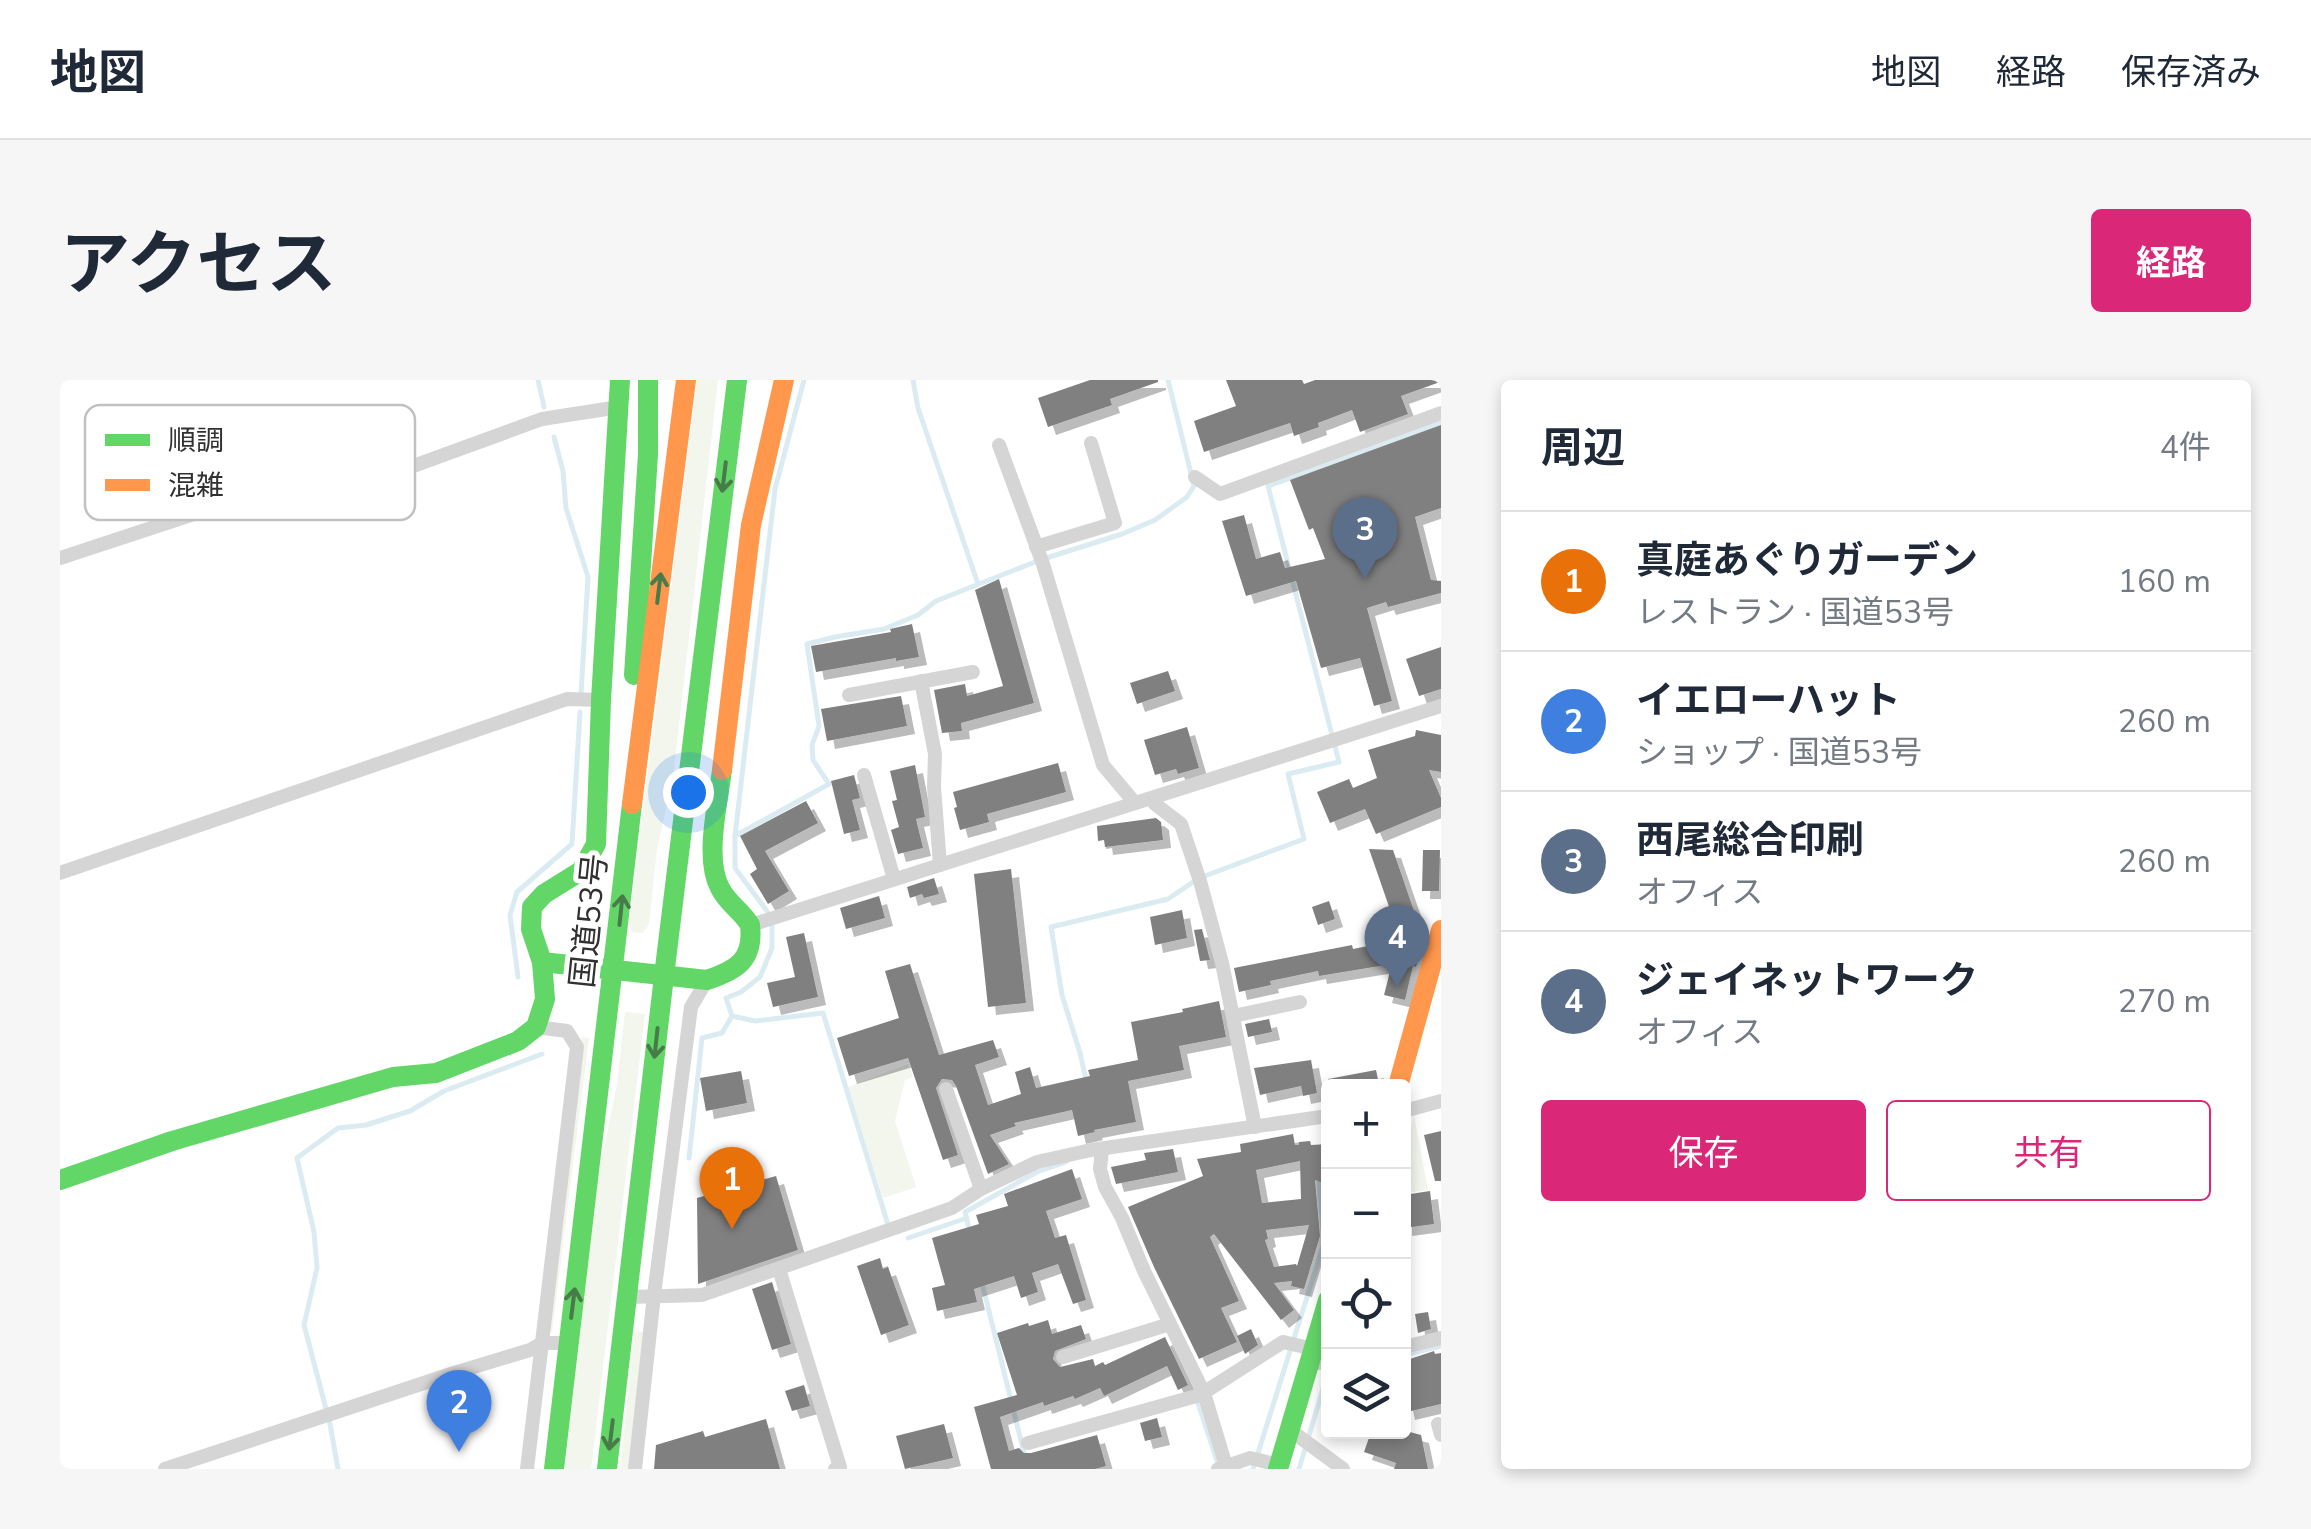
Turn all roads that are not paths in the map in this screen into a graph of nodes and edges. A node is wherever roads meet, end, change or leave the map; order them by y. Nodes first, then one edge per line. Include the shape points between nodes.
1 (620, 380) edge
2 (648, 380) edge
3 (686, 380) edge
4 (737, 380) edge
5 (784, 380) edge
6 (618, 407) junction
7 (1441, 413) edge
8 (1090, 443) dead end
9 (999, 445) dead end
10 (415, 465) edge
11 (1196, 477) dead end
12 (175, 520) edge
13 (1040, 556) junction
14 (60, 558) edge
15 (972, 672) dead end
16 (921, 680) junction
17 (849, 695) dead end
18 (601, 700) junction
19 (1441, 706) edge
20 (864, 775) dead end
21 (1152, 798) junction
22 (1135, 803) junction
23 (632, 810) junction
24 (940, 865) junction
25 (60, 873) edge
26 (894, 879) junction
27 (763, 921) junction
28 (1441, 930) edge
29 (542, 962) junction
30 (614, 970) junction
31 (664, 976) junction
32 (707, 980) junction
33 (1300, 1002) dead end
34 (1233, 1016) junction
35 (536, 1027) junction
36 (1400, 1079) edge
37 (946, 1089) dead end
38 (1441, 1101) edge
39 (1411, 1109) edge
40 (1321, 1117) edge
41 (1255, 1127) junction
42 (1102, 1148) junction
43 (60, 1180) edge
44 (981, 1189) junction
45 (779, 1269) junction
46 (654, 1295) junction
47 (628, 1297) junction
48 (1321, 1322) edge
49 (1170, 1324) junction
50 (1441, 1338) edge
51 (542, 1343) junction
52 (568, 1343) junction
53 (1411, 1345) edge
54 (1311, 1354) edge
55 (1063, 1357) dead end
56 (1199, 1396) junction
57 (1302, 1438) junction
58 (1028, 1443) dead end
59 (1267, 1463) edge
60 (1222, 1468) edge
61 (165, 1469) edge
62 (528, 1469) edge
63 (554, 1469) edge
64 (608, 1469) edge
65 (635, 1469) edge
66 (834, 1469) edge
67 (1343, 1469) edge

1 - 6 main road
2 - 23 main road
23 -> 3 main road, 国道53号
4 -> 31 main road
5 - 27 main road via 751,525 713,845 722,894
6 - 10 street via 542,419
6 - 18 main road
7 - 11 street via 1220,494
8 - 13 street via 1115,522
9 - 13 street
12 - 14 street
13 - 22 street via 1103,766
15 - 16 street
16 - 17 street
16 - 24 street via 935,754
18 - 25 street via 567,699
18 - 29 main road via 596,844 581,872 532,907
19 - 21 street
20 - 26 street
21 - 22 street
21 - 34 street via 1181,824
22 - 24 street
30 -> 23 main road, 国道53号
24 - 26 street
26 - 27 street
27 - 32 main road via 743,964
28 - 36 main road
29 - 30 main road
29 - 35 main road via 545,999
30 - 31 main road
52 -> 30 main road, 国道53号
31 - 32 main road
31 -> 47 main road
32 - 46 street via 690,1008
33 - 34 street
34 - 41 street
35 - 43 main road via 518,1041 436,1073 393,1077
35 - 51 street via 567,1031 576,1047
37 - 44 street
38 - 39 street
40 - 41 street
41 - 42 street
42 - 44 street via 1038,1162
42 - 49 street via 1105,1188
44 - 45 street via 952,1208
45 - 46 street via 702,1295
45 - 66 street via 840,1467
46 - 47 street
46 - 65 street
47 -> 64 main road
48 - 54 main road
49 - 55 street
49 - 56 street
50 - 53 street
51 - 52 street
51 - 61 street
51 - 62 street
52 - 63 main road, 国道53号
54 - 56 street via 1284,1342
54 - 57 main road
56 - 58 street
56 - 60 street
57 - 59 main road
57 - 67 street
59 - 60 street

